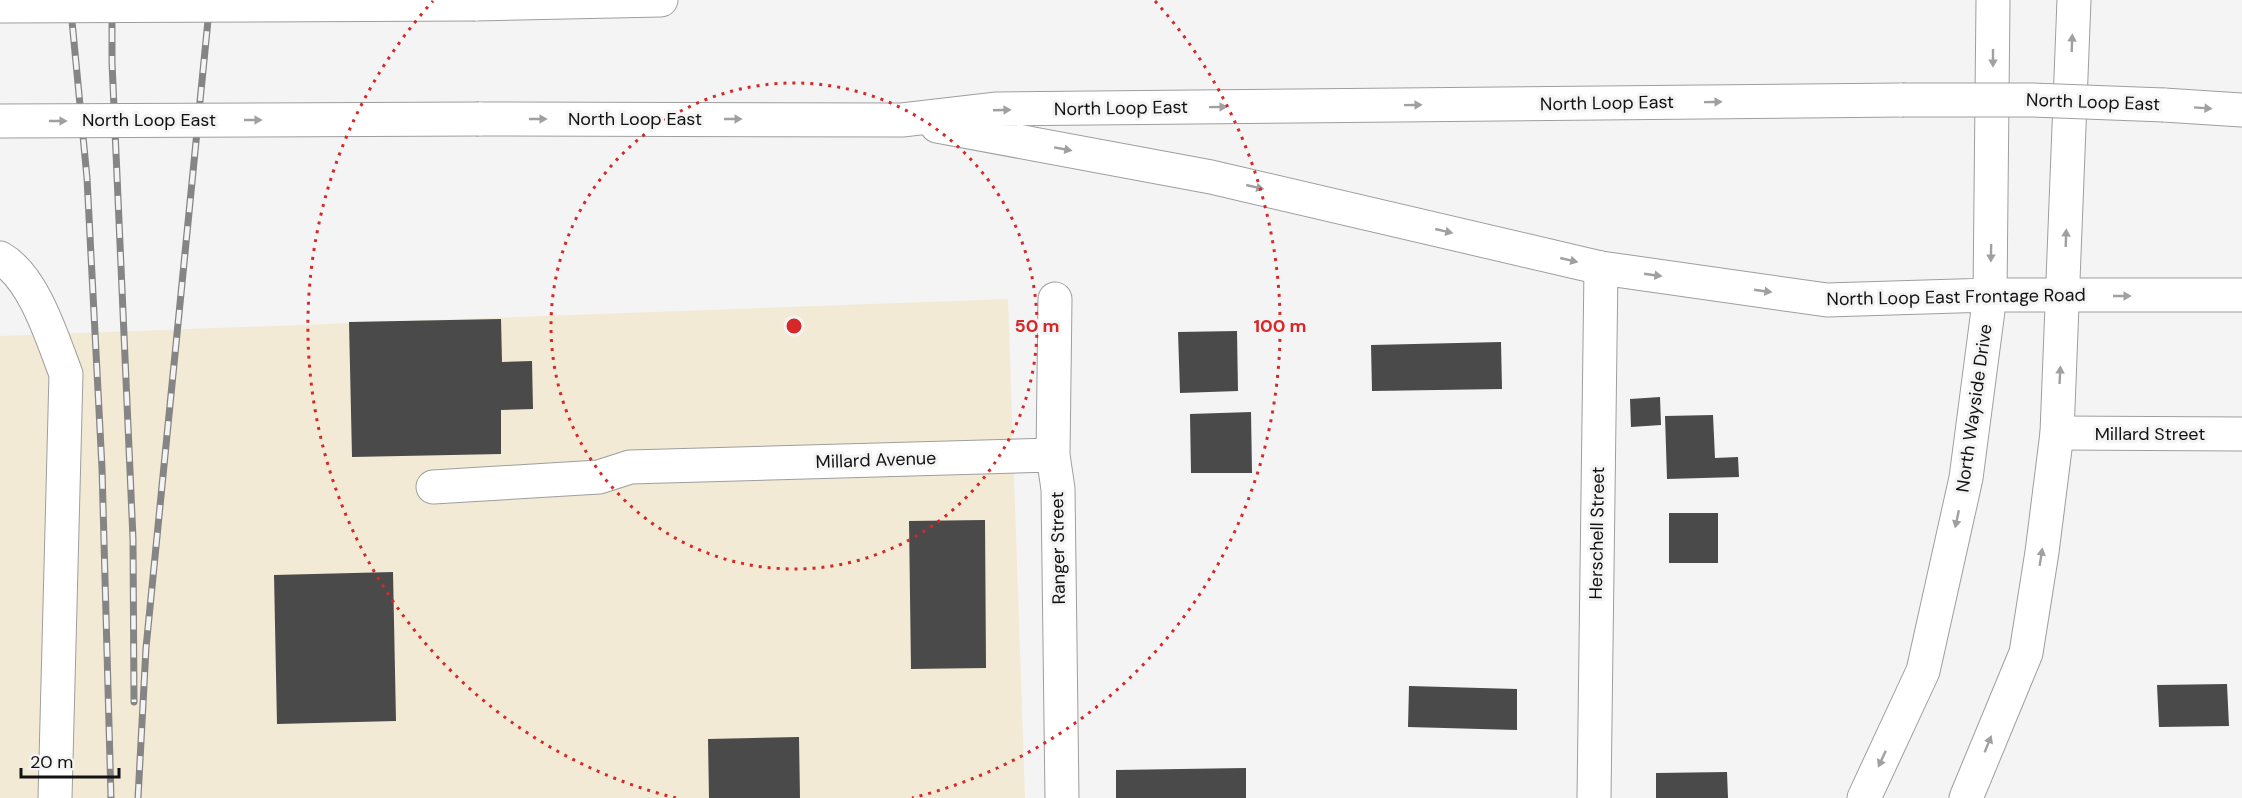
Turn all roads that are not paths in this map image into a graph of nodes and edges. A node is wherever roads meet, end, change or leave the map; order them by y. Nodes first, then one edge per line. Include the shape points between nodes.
1 (662, 0) edge
2 (1993, 0) edge
3 (2074, 0) edge
4 (0, 6) edge
5 (2242, 111) edge
6 (902, 120) junction
7 (0, 121) edge
8 (0, 258) edge
9 (1601, 268) junction
10 (1990, 295) junction
11 (2242, 295) edge
12 (2064, 296) junction
13 (1054, 299) dead end
14 (2057, 434) junction
15 (2242, 434) edge
16 (1053, 455) junction
17 (433, 487) dead end
18 (55, 798) edge
19 (1062, 798) edge
20 (1594, 798) edge
21 (1864, 798) edge
22 (1966, 798) edge

1 - 4 main road, bridge
2 -> 10 main road, North Wayside Drive
12 -> 3 main road
6 -> 5 main road, North Loop East, bridge via 997,109 1902,100 2032,100
7 -> 6 main road, North Loop East, bridge
6 -> 9 main road, North Loop East Frontage Road via 1211,177
8 - 18 main road via 14,266 40,309 66,374
9 -> 10 main road, North Loop East Frontage Road via 1827,300
9 - 20 main road, Herschell Street
10 - 12 main road, North Loop East Frontage Road
10 -> 21 main road, North Wayside Drive via 1966,478 1923,671
12 -> 11 main road, North Loop East Frontage Road
14 -> 12 main road
13 - 16 main road, Ranger Street
14 - 15 main road, Millard Street
22 -> 14 main road via 2025,652
16 - 17 main road, Millard Avenue via 630,467 599,477
16 - 19 main road, Ranger Street via 1058,489

